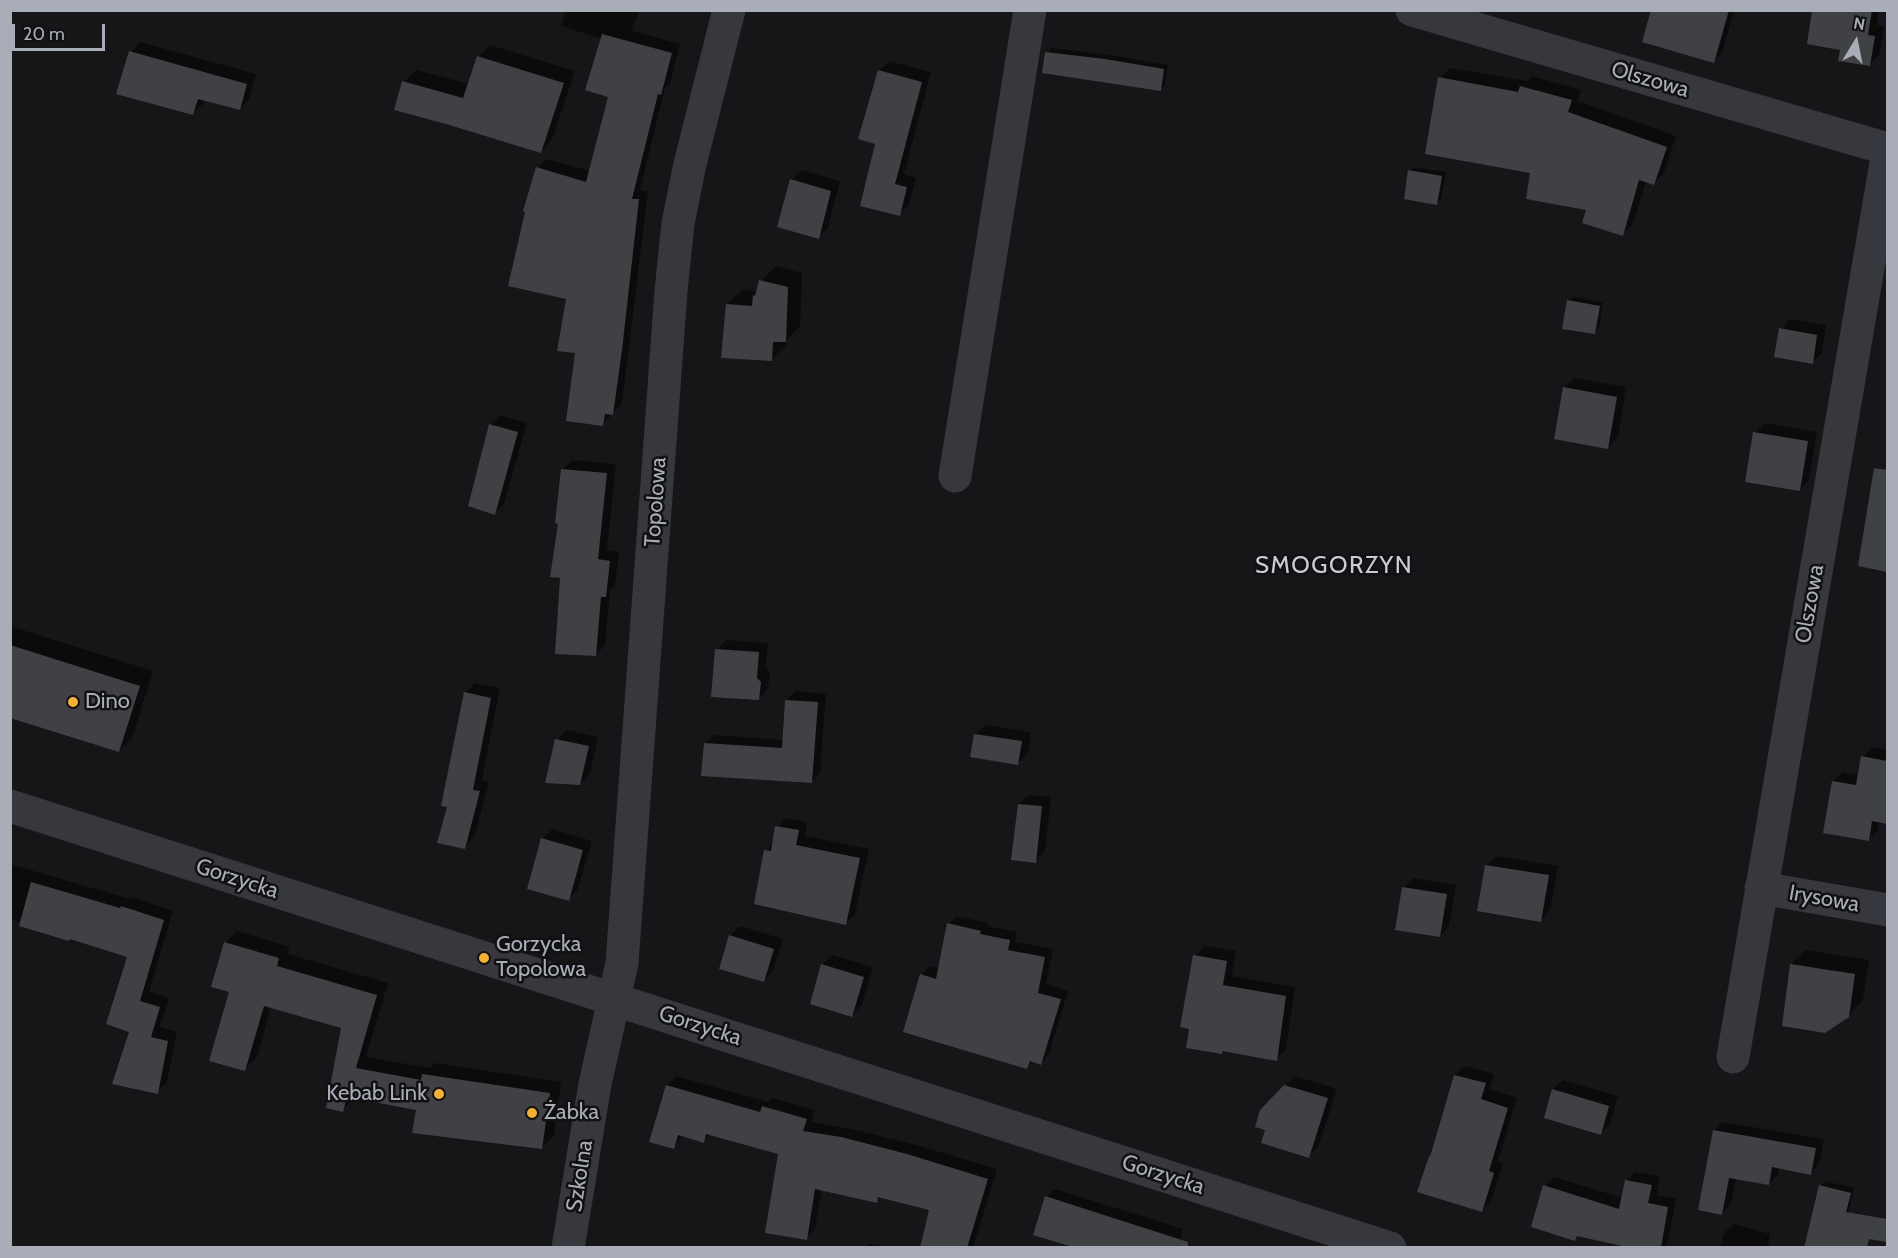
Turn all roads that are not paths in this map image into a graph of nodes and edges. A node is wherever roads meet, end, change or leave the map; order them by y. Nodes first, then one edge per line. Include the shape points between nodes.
1 (729, 10) edge
2 (1030, 10) edge
3 (1412, 10) edge
4 (1887, 150) edge
5 (956, 476) dead end
6 (10, 806) edge
7 (1761, 888) junction
8 (1887, 910) edge
9 (615, 999) junction
10 (1733, 1057) dead end
11 (568, 1248) edge
12 (1390, 1248) edge

1 - 9 street, Topolowa via 690,164 676,246 626,927
2 - 5 street
3 - 4 street, Olszowa
4 - 7 street, Olszowa
6 - 9 street, Gorzycka
7 - 8 street, Irysowa
7 - 10 street, Olszowa
9 - 11 street, Szkolna via 595,1084
9 - 12 street, Gorzycka

